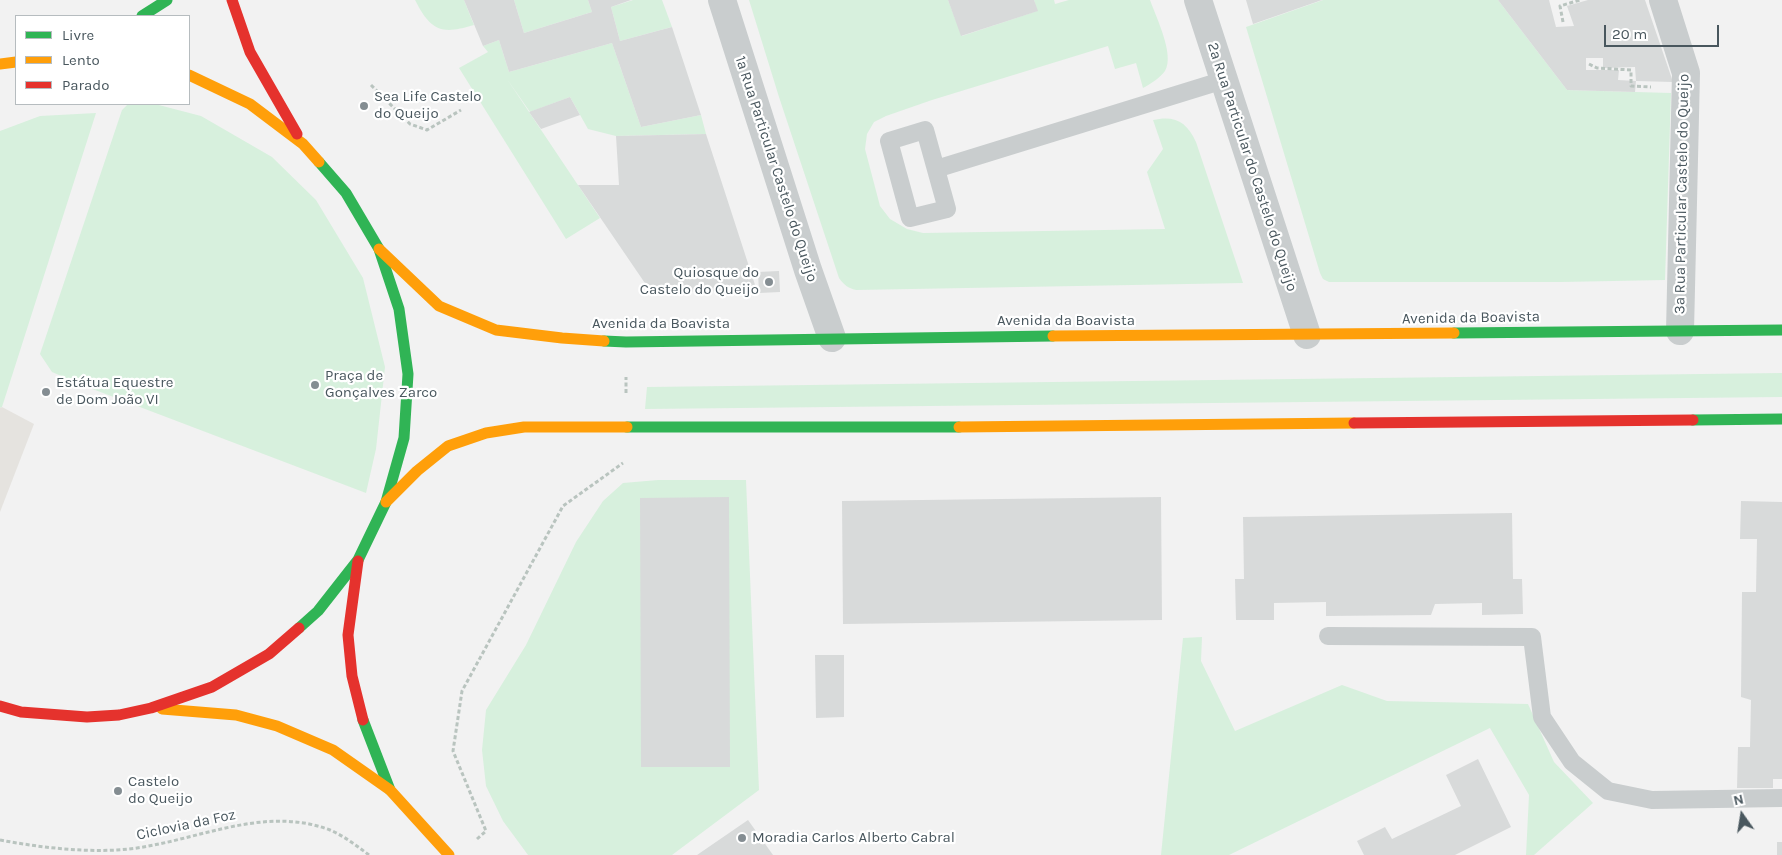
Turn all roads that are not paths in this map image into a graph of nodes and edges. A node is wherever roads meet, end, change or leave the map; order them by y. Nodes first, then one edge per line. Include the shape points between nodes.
1 (167, 0) edge
2 (232, 0) edge
3 (722, 0) edge
4 (1198, 0) edge
5 (1663, 0) edge
6 (144, 15) edge
7 (15, 62) edge
8 (0, 64) edge
9 (190, 75) edge
10 (1224, 80) junction
11 (303, 144) junction
12 (936, 169) junction
13 (378, 249) junction
14 (1782, 330) edge
15 (1680, 331) junction
16 (1307, 335) junction
17 (832, 338) junction
18 (1782, 419) edge
19 (386, 502) junction
20 (358, 560) junction
21 (1328, 636) dead end
22 (0, 706) edge
23 (151, 708) junction
24 (390, 790) junction
25 (1782, 798) edge
26 (449, 855) edge

1 - 6 main road
2 - 11 main road via 250,52
3 - 17 street, 1ª Rua Particular Castelo do Queijo
4 - 10 street, 2ª Rua Particular do Castelo do Queijo
5 - 15 street, 3ª Rua Particular Castelo do Queijo via 1686,73
7 - 8 main road
9 - 11 main road via 250,104
10 - 12 lane
10 - 16 street, 2ª Rua Particular do Castelo do Queijo
11 - 13 main road via 346,193
12 - 12 lane via 947,209 910,218 888,141 925,130
13 - 17 main road, Avenida da Boavista via 439,306 496,330 626,342
13 - 19 main road via 399,310 408,374 404,438
14 - 15 main road, Avenida da Boavista
15 - 16 main road, Avenida da Boavista
16 - 17 main road, Avenida da Boavista
18 - 19 main road via 820,428 524,427 486,433 448,446
19 - 20 main road
20 - 23 main road via 318,611 269,654 212,687
20 - 24 main road via 348,635 352,676 364,723
21 - 25 lane via 1532,637 1542,717 1572,762 1608,792 1652,800
22 - 23 main road via 21,712 87,717
23 - 24 main road via 236,715 277,726 333,750
24 - 26 main road

